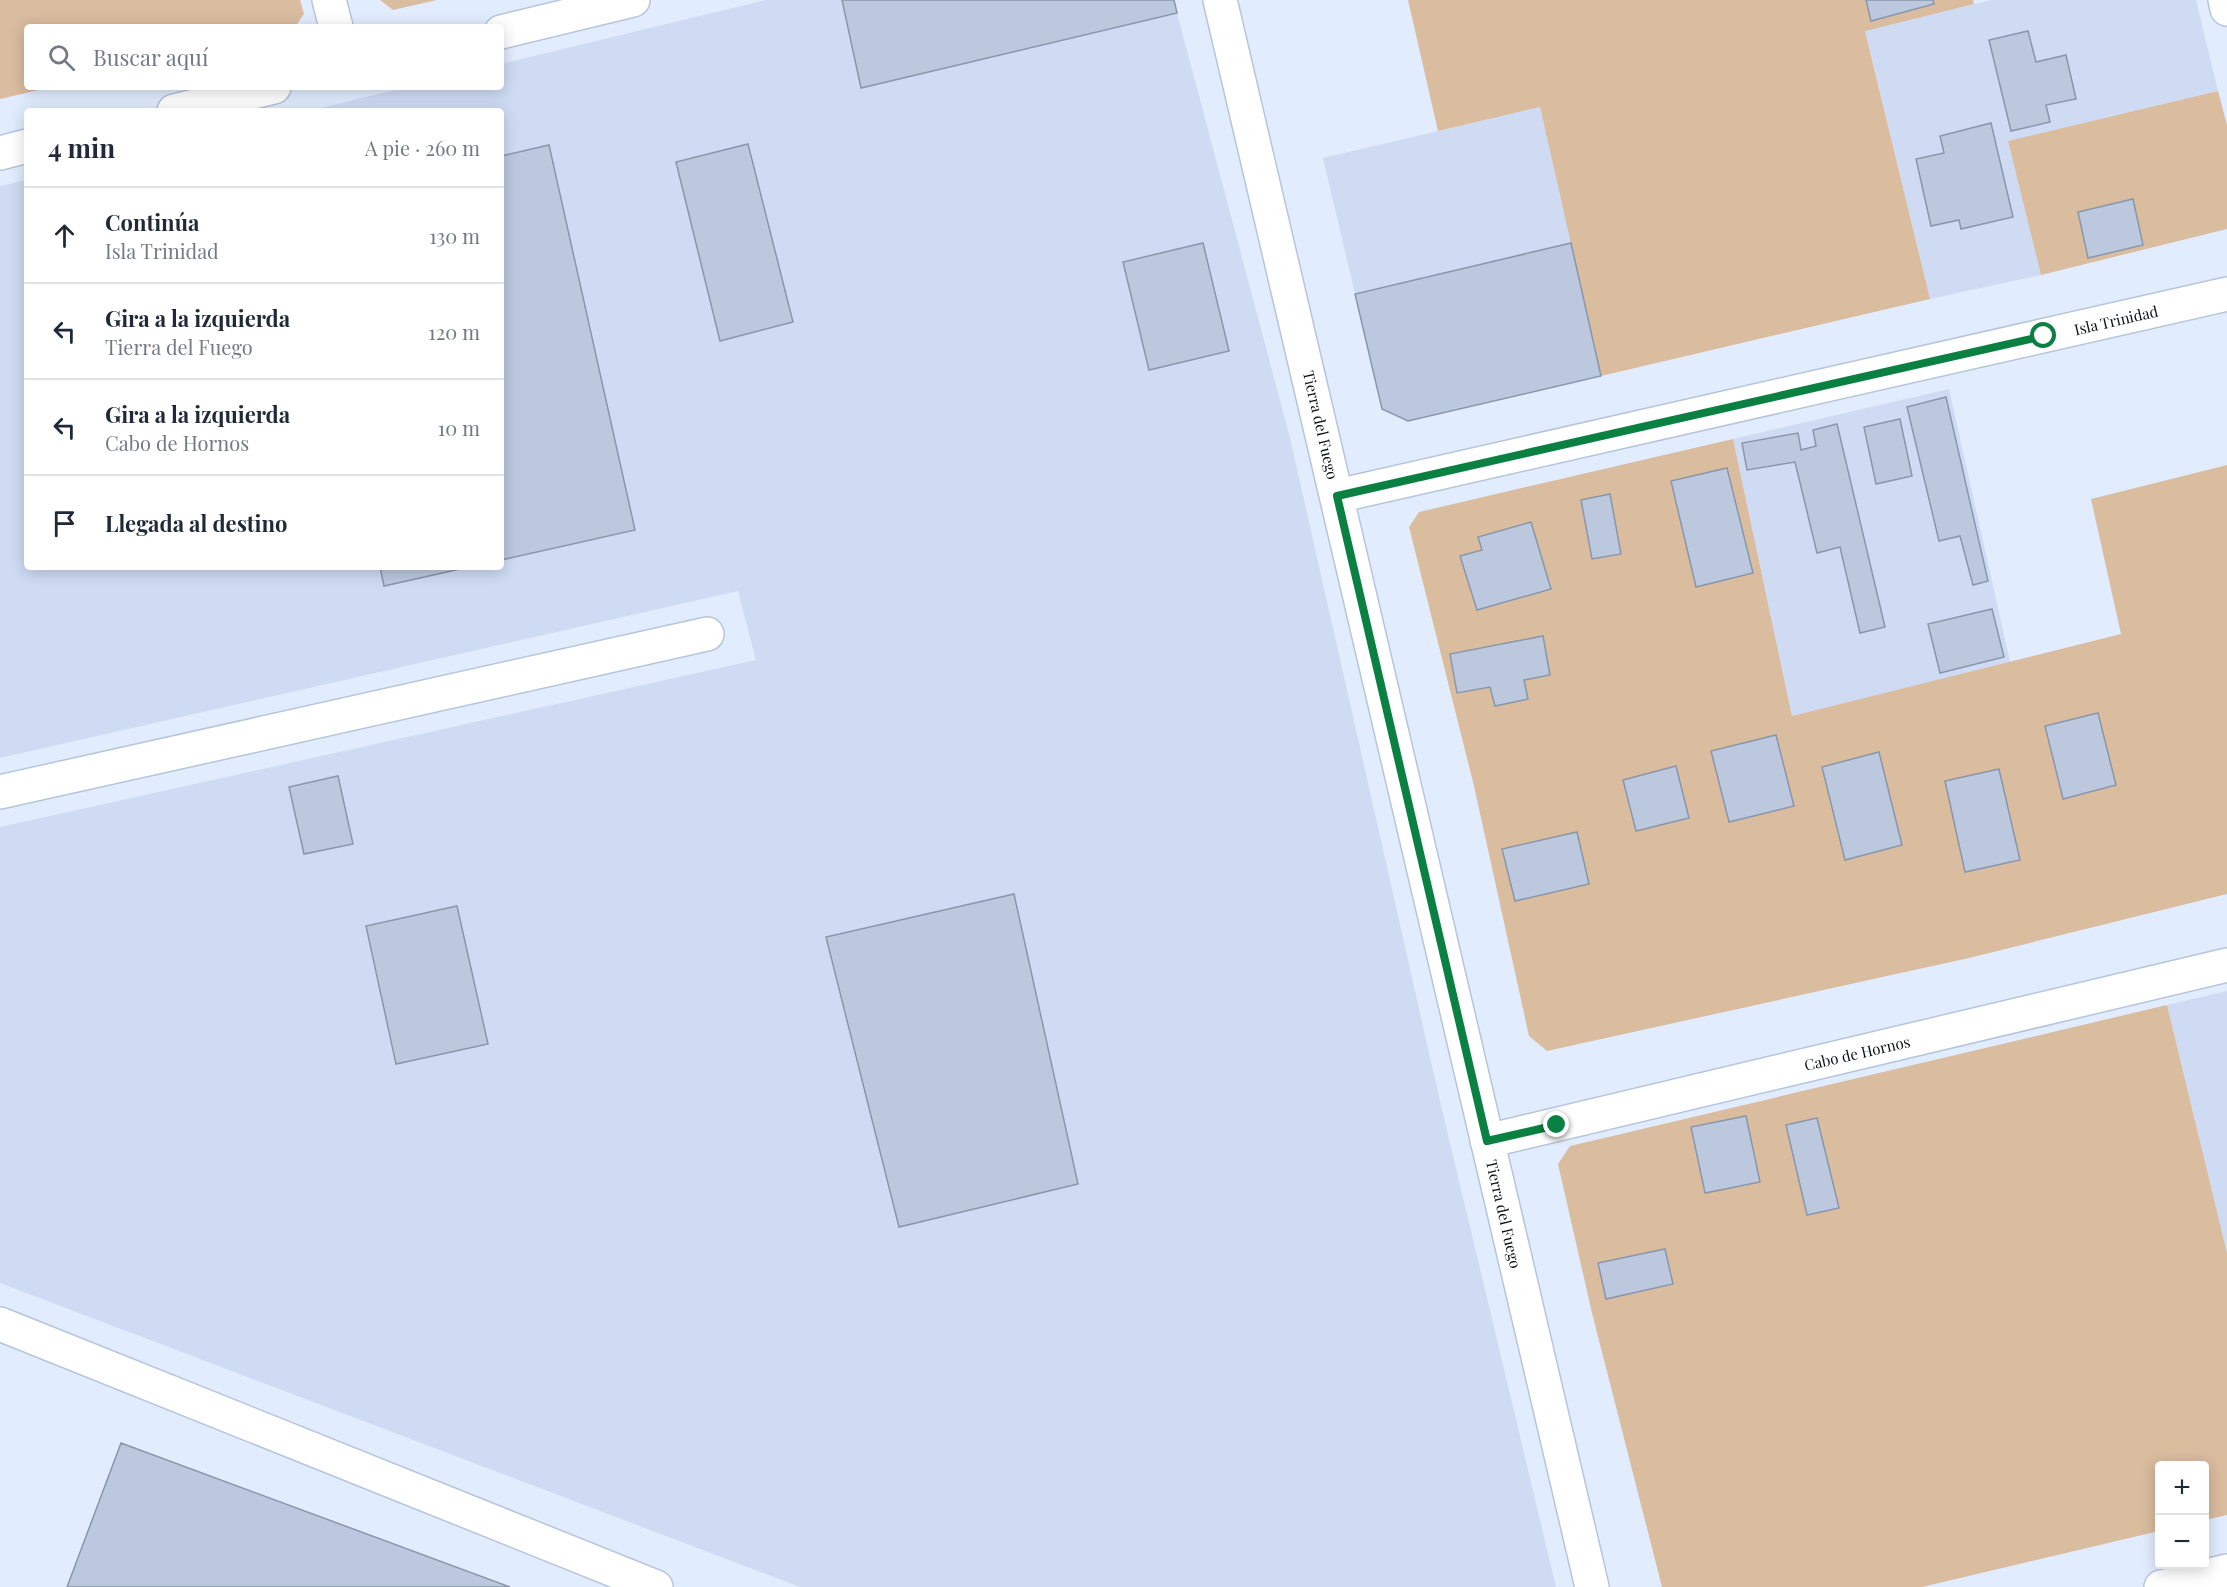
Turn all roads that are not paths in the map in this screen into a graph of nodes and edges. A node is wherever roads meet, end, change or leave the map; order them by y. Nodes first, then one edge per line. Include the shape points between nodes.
1 (329, 0) edge
2 (633, 0) edge
3 (1221, 0) edge
4 (2225, 0) edge
5 (2227, 9) edge
6 (335, 24) edge
7 (504, 31) edge
8 (262, 90) edge
9 (186, 108) edge
10 (24, 147) edge
11 (0, 153) edge
12 (2227, 294) edge
13 (1337, 496) junction
14 (707, 634) dead end
15 (0, 792) edge
16 (2227, 965) edge
17 (1487, 1141) junction
18 (0, 1324) edge
19 (2227, 1571) edge
20 (656, 1587) edge
21 (1592, 1587) edge
22 (2161, 1587) edge

1 - 6 street
2 - 7 street
3 - 13 street, Tierra del Fuego
4 - 5 street
8 - 9 street
10 - 11 street
12 - 13 street, Isla Trinidad
13 - 17 street, Tierra del Fuego
14 - 15 street
16 - 17 street, Cabo de Hornos
17 - 21 street, Tierra del Fuego
18 - 20 street
19 - 22 street

